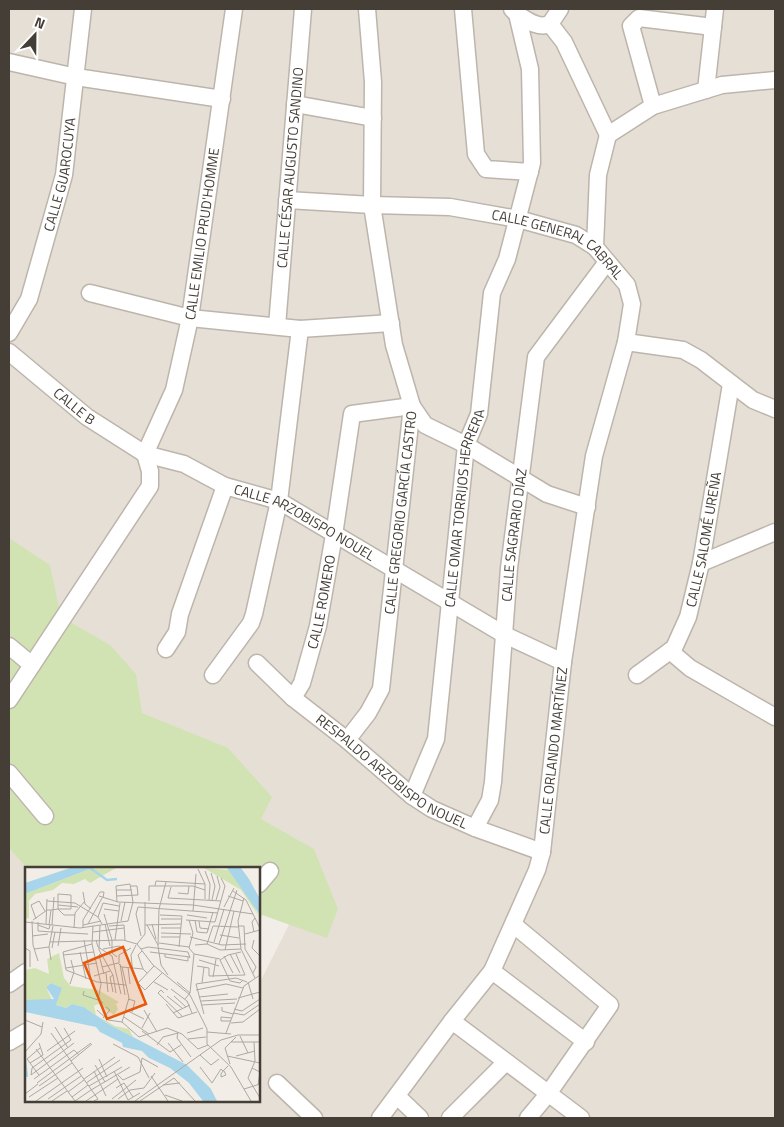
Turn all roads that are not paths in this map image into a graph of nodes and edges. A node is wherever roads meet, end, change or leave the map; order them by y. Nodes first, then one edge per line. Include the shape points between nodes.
1 (83, 9) edge
2 (234, 9) edge
3 (302, 9) edge
4 (367, 9) edge
5 (463, 9) edge
6 (560, 9) edge
7 (715, 9) edge
8 (514, 12) edge
9 (550, 24) junction
10 (713, 27) junction
11 (9, 62) edge
12 (76, 78) junction
13 (775, 80) edge
14 (706, 90) junction
15 (222, 99) junction
16 (295, 104) junction
17 (653, 106) junction
18 (373, 118) junction
19 (608, 135) junction
20 (530, 172) junction
21 (287, 200) junction
22 (372, 205) junction
23 (518, 219) junction
24 (595, 247) junction
25 (607, 262) junction
26 (90, 293) dead end
27 (190, 318) junction
28 (391, 323) junction
29 (277, 326) junction
30 (300, 329) junction
31 (9, 333) edge
32 (626, 342) junction
33 (9, 352) edge
34 (731, 384) junction
35 (412, 406) junction
36 (775, 409) edge
37 (466, 445) junction
38 (145, 454) junction
39 (521, 479) junction
40 (225, 486) junction
41 (279, 501) junction
42 (587, 507) junction
43 (774, 530) edge
44 (334, 535) junction
45 (701, 563) junction
46 (394, 570) junction
47 (451, 604) junction
48 (505, 635) junction
49 (9, 646) edge
50 (166, 649) dead end
51 (670, 650) junction
52 (563, 662) junction
53 (257, 663) dead end
54 (32, 665) junction
55 (212, 675) dead end
56 (637, 675) dead end
57 (293, 698) junction
58 (9, 700) edge
59 (775, 717) edge
60 (347, 740) junction
61 (9, 772) edge
62 (412, 796) junction
63 (45, 816) dead end
64 (475, 828) junction
65 (542, 852) junction
66 (270, 871) dead end
67 (260, 883) edge
68 (514, 925) junction
69 (492, 971) junction
70 (25, 973) edge
71 (9, 984) edge
72 (452, 1021) junction
73 (25, 1033) edge
74 (9, 1042) edge
75 (586, 1042) junction
76 (506, 1062) junction
77 (277, 1083) dead end
78 (548, 1094) junction
79 (397, 1096) junction
80 (314, 1118) edge
81 (380, 1118) edge
82 (420, 1118) edge
83 (450, 1118) edge
84 (528, 1118) edge
85 (581, 1118) edge

1 - 12 street, CALLE GUAROCUYA
2 - 15 street, CALLE EMILIO PRUD'HOMME
3 - 16 street, CALLE CÉSAR AUGUSTO SANDINO
4 - 18 street, CALLE GREGORIO GARCÍA CASTRO
5 - 20 street via 476,154 486,169
6 - 9 street
7 - 10 street
8 - 9 street via 532,23
8 - 20 street, CALLE OMAR TORRIJOS HERRERA via 530,69
9 - 19 street via 564,42
10 - 14 street
10 - 17 street via 640,18 633,22 631,26
11 - 12 street
12 - 15 street
12 - 31 street, CALLE GUAROCUYA via 64,176 29,299
13 - 14 street via 722,85
14 - 17 street
15 - 27 street, CALLE EMILIO PRUD'HOMME
16 - 18 street
16 - 21 street, CALLE CÉSAR AUGUSTO SANDINO
17 - 19 street
18 - 22 street, CALLE GREGORIO GARCÍA CASTRO
19 - 24 street via 598,175
20 - 23 street, CALLE OMAR TORRIJOS HERRERA
21 - 22 street, CALLE GENERAL CABRAL
21 - 29 street, CALLE CÉSAR AUGUSTO SANDINO
22 - 23 street, CALLE GENERAL CABRAL via 450,207
22 - 28 street, CALLE GREGORIO GARCÍA CASTRO
23 - 24 street, CALLE GENERAL CABRAL via 576,235
23 - 37 street, CALLE OMAR TORRIJOS HERRERA via 507,259 492,293 479,414
24 - 25 street, CALLE GENERAL CABRAL
25 - 32 street, CALLE GENERAL CABRAL via 630,292 632,304
25 - 39 street, CALLE SAGRARIO DÍAZ via 536,357
26 - 27 street
27 - 29 street
27 - 38 street, CALLE EMILIO PRUD'HOMME via 174,390
28 - 30 street
28 - 35 street, CALLE GREGORIO GARCÍA CASTRO via 401,375
29 - 30 street
30 - 41 street
32 - 34 street via 683,350
32 - 42 street, CALLE ORLANDO MARTÍNEZ via 594,456
33 - 38 street, CALLE B via 87,417
34 - 36 street via 753,400
34 - 45 street, CALLE SALOMÉ UREÑA
35 - 37 street via 425,425
35 - 44 street, CALLE ROMERO via 351,415
35 - 46 street, CALLE GREGORIO GARCÍA CASTRO
37 - 39 street
37 - 47 street, CALLE OMAR TORRIJOS HERRERA
38 - 40 street, CALLE ARZOBISPO NOUEL via 184,464
38 - 54 street via 150,486
39 - 42 street via 547,494
39 - 48 street, CALLE SAGRARIO DÍAZ via 509,568
40 - 41 street, CALLE ARZOBISPO NOUEL
40 - 50 street via 180,614 177,632
41 - 44 street, CALLE ARZOBISPO NOUEL
41 - 55 street via 252,618
42 - 52 street, CALLE ORLANDO MARTÍNEZ
43 - 45 street
44 - 46 street, CALLE ARZOBISPO NOUEL
44 - 57 street, CALLE ROMERO via 318,626 302,683
45 - 51 street, CALLE SALOMÉ UREÑA via 688,617 674,648
46 - 47 street, CALLE ARZOBISPO NOUEL
46 - 60 street, CALLE GREGORIO GARCÍA CASTRO via 381,689
47 - 48 street, CALLE ARZOBISPO NOUEL
47 - 62 street, CALLE OMAR TORRIJOS HERRERA via 436,739
48 - 52 street, CALLE ARZOBISPO NOUEL
48 - 64 street, CALLE SAGRARIO DÍAZ via 493,782 490,800
49 - 54 street
51 - 56 street, CALLE SALOMÉ UREÑA
51 - 59 street via 690,668
52 - 65 street, CALLE ORLANDO MARTÍNEZ
53 - 57 street, RESPALDO ARZOBISPO NOUEL
54 - 58 street
57 - 60 street, RESPALDO ARZOBISPO NOUEL
60 - 62 street, RESPALDO ARZOBISPO NOUEL
61 - 63 street
62 - 64 street, RESPALDO ARZOBISPO NOUEL
64 - 65 street, RESPALDO ARZOBISPO NOUEL
65 - 68 street, CALLE ORLANDO MARTÍNEZ
66 - 67 street
68 - 69 street, CALLE ORLANDO MARTÍNEZ
68 - 75 street via 610,1005
69 - 72 street, CALLE ORLANDO MARTÍNEZ
69 - 75 street
70 - 71 street
72 - 76 street
72 - 79 street, CALLE ORLANDO MARTÍNEZ
73 - 74 street
75 - 78 street
76 - 78 street
76 - 83 street
77 - 80 street
78 - 84 street
78 - 85 street
79 - 81 street, CALLE ORLANDO MARTÍNEZ
79 - 82 street

